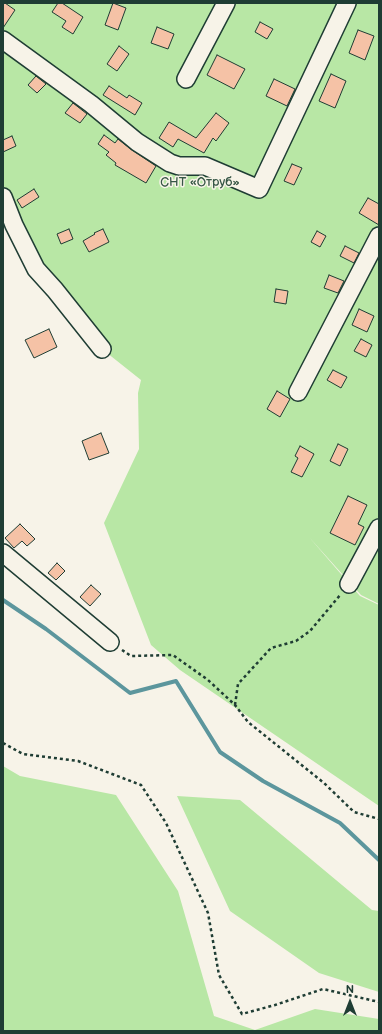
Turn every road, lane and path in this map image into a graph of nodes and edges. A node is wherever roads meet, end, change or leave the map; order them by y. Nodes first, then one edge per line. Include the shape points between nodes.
1 (226, 3) edge
2 (347, 3) edge
3 (3, 40) edge
4 (186, 78) dead end
5 (3, 197) edge
6 (379, 236) edge
7 (102, 348) dead end
8 (298, 392) dead end
9 (379, 528) edge
10 (3, 553) edge
11 (349, 584) joint
12 (110, 642) joint
13 (234, 705) junction
14 (3, 742) edge
15 (379, 819) edge
16 (379, 1002) edge

1 - 4 street
2 - 3 street via 259,189 205,166 179,166 170,163 138,142
5 - 7 street via 36,269
6 - 8 street
9 - 11 street
10 - 12 street
11 - 13 path via 310,631 296,641 271,648 238,684
12 - 13 path via 131,656 173,655 208,680
13 - 15 path via 248,722 324,783 354,812
14 - 16 path via 23,754 78,761 141,785 166,823 208,913 219,975 242,1014 323,989

